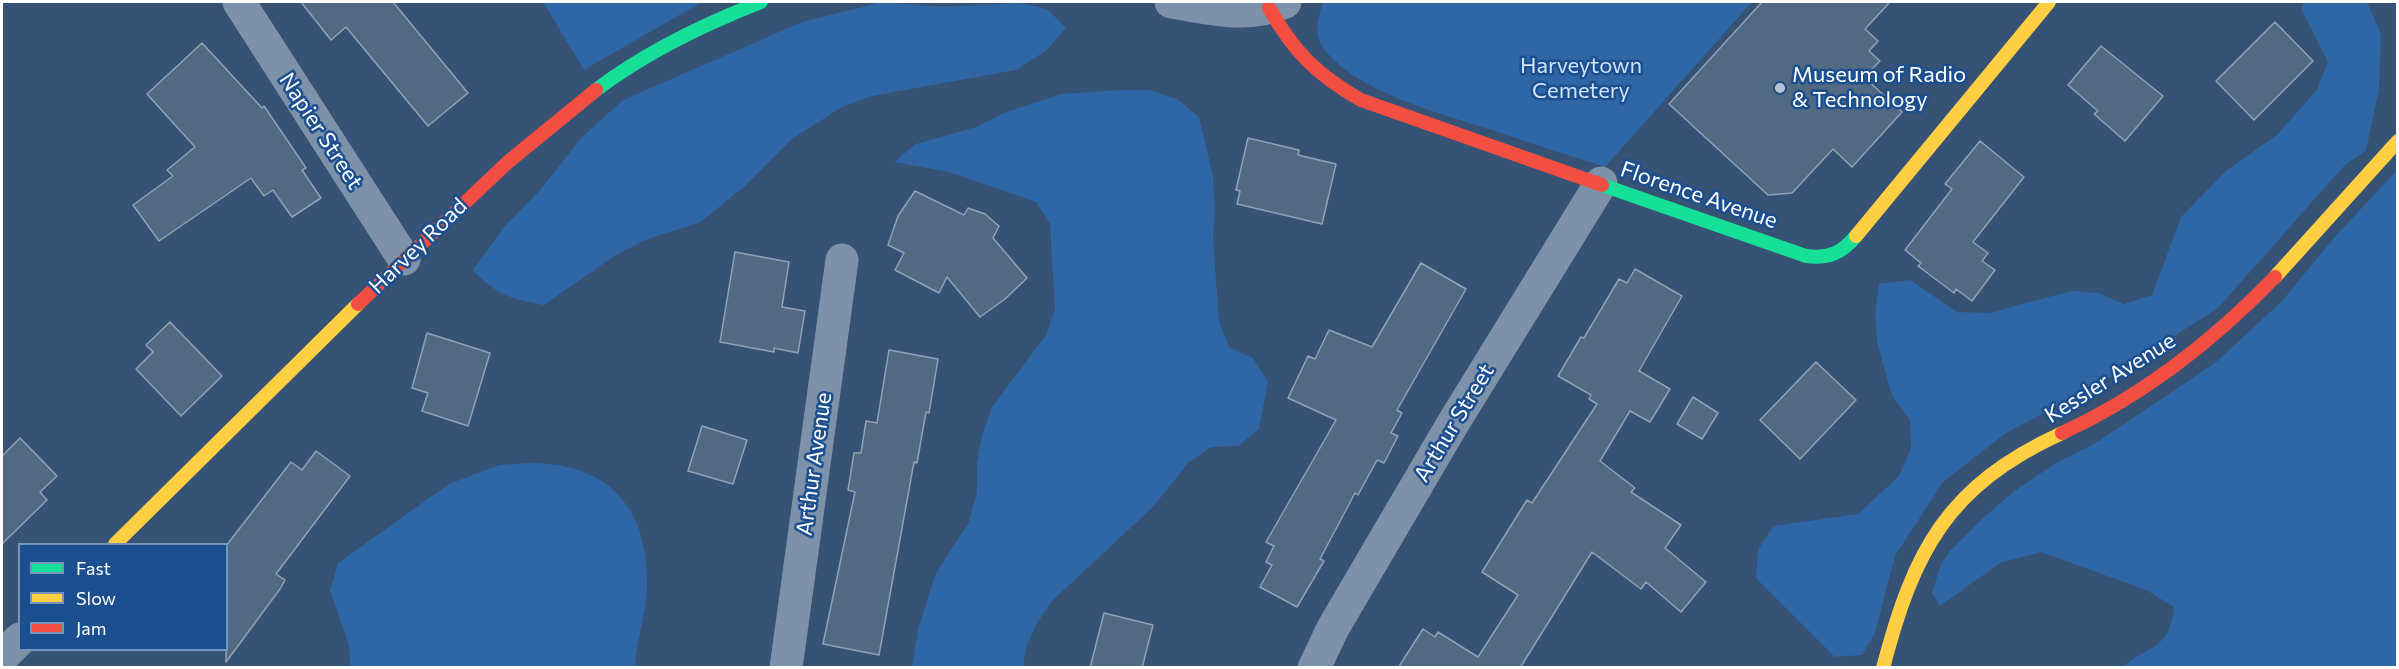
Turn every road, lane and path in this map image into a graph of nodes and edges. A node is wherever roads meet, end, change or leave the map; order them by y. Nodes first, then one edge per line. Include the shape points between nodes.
1 (239, 2) edge
2 (761, 2) edge
3 (1171, 2) edge
4 (2049, 2) edge
5 (1277, 5) edge
6 (2397, 141) edge
7 (1601, 183) junction
8 (404, 259) junction
9 (842, 260) dead end
10 (116, 543) edge
11 (18, 641) edge
12 (2, 657) edge
13 (786, 668) edge
14 (1314, 668) edge
15 (1883, 668) edge

1 - 8 street, Napier Street
2 - 8 street, Harvey Road via 691,29 601,88 527,145
3 - 5 street via 1232,12 1252,12
4 - 7 street, Florence Avenue via 1847,248 1834,256 1806,255
5 - 7 street, Florence Avenue via 1301,59 1337,87 1361,100
6 - 15 street, Kessler Avenue via 2271,279 2185,359 2094,418 2014,458 1959,502 1934,534 1911,578
7 - 14 street, Arthur Street via 1452,424 1333,627
8 - 10 street, Harvey Road
9 - 13 street, Arthur Avenue
11 - 12 street

